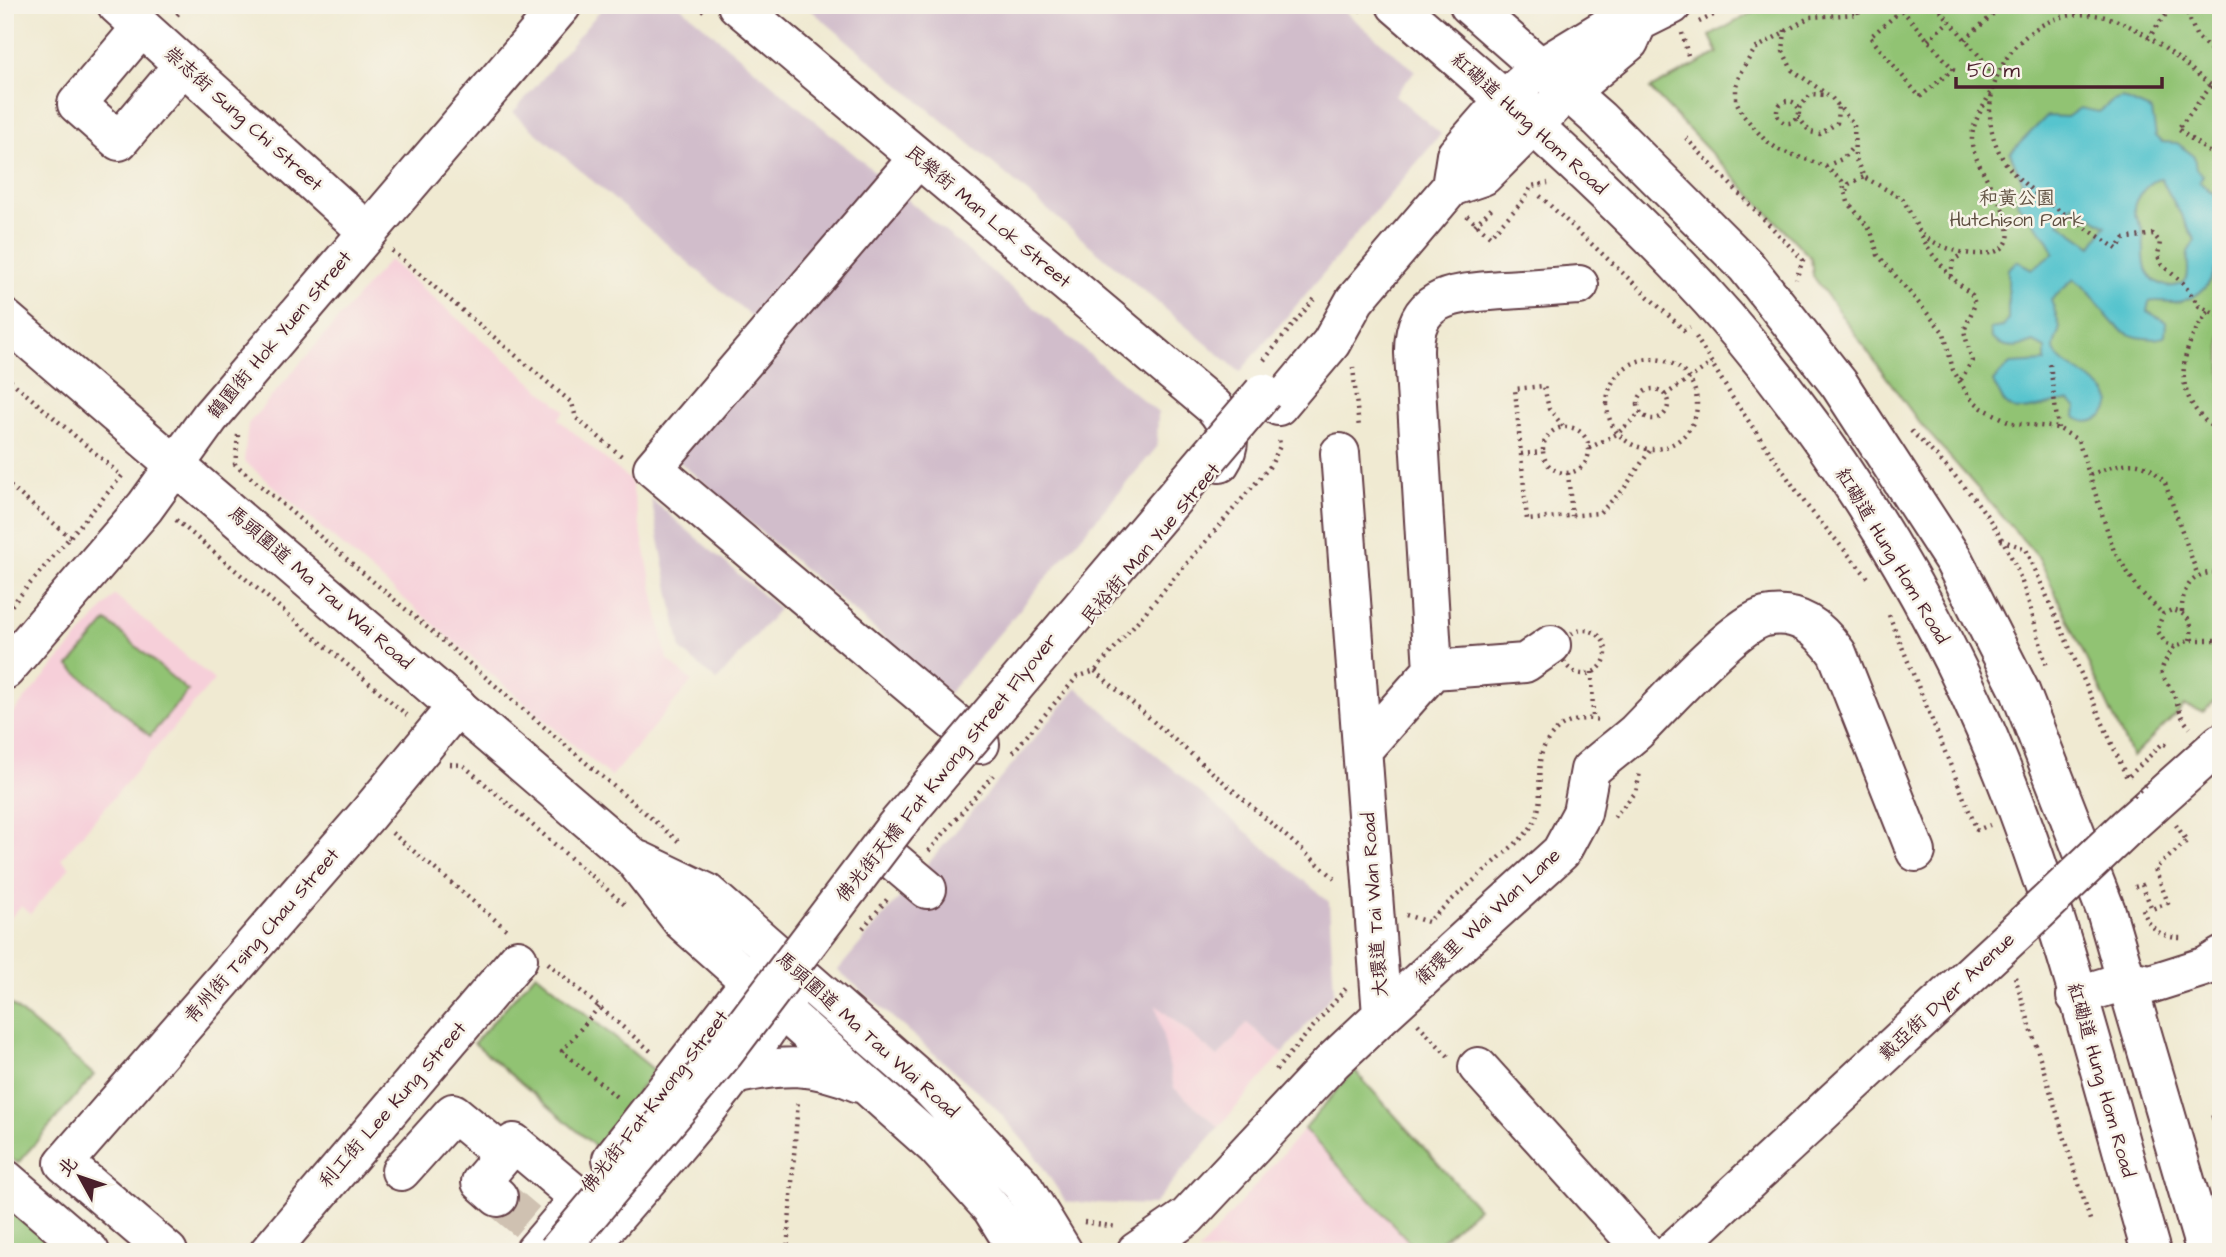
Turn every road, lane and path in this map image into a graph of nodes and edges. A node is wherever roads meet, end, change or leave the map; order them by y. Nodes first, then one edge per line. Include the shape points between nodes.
1 (562, 5) edge
2 (737, 5) edge
3 (1354, 5) edge
4 (1469, 5) edge
5 (1734, 5) edge
6 (1857, 5) edge
7 (1936, 5) edge
8 (2004, 5) edge
9 (2078, 5) edge
10 (2216, 5) edge
11 (2185, 6) edge
12 (1386, 14) edge
13 (2079, 15) junction
14 (129, 17) edge
15 (1666, 17) edge
16 (1949, 20) junction
17 (1786, 30) junction
18 (1965, 39) junction
19 (2148, 39) junction
20 (1928, 40) junction
21 (1689, 60) dead end
22 (2221, 60) edge
23 (183, 65) junction
24 (1554, 80) junction
25 (1993, 85) junction
26 (2211, 86) junction
27 (2221, 93) edge
28 (1830, 97) junction
29 (1504, 100) junction
30 (1837, 103) junction
31 (1799, 109) junction
32 (1798, 117) junction
33 (1532, 125) junction
34 (1686, 138) dead end
35 (1854, 146) junction
36 (918, 158) junction
37 (2221, 161) edge
38 (1825, 166) junction
39 (1864, 177) junction
40 (1549, 182) dead end
41 (1846, 192) junction
42 (1539, 196) dead end
43 (1459, 202) junction
44 (1481, 218) dead end
45 (1475, 225) junction
46 (1922, 234) junction
47 (379, 240) junction
48 (1969, 253) junction
49 (1803, 260) dead end
50 (1785, 277) dead end
51 (1951, 277) junction
52 (1579, 285) dead end
53 (1793, 286) dead end
54 (1339, 294) junction
55 (2208, 312) junction
56 (2221, 316) edge
57 (5, 319) edge
58 (1712, 363) junction
59 (2050, 364) dead end
60 (5, 376) edge
61 (1689, 377) junction
62 (1959, 383) junction
63 (1665, 395) junction
64 (1269, 399) junction
65 (1641, 412) junction
66 (1563, 426) junction
67 (2058, 428) junction
68 (2221, 433) edge
69 (1617, 434) junction
70 (1229, 435) joint
71 (1589, 448) junction
72 (1651, 449) junction
73 (1542, 452) junction
74 (1521, 454) junction
75 (1337, 462) dead end
76 (176, 464) junction
77 (653, 468) junction
78 (1568, 473) junction
79 (2090, 475) junction
80 (253, 480) dead end
81 (5, 482) edge
82 (170, 515) dead end
83 (1572, 516) junction
84 (70, 537) junction
85 (2000, 539) dead end
86 (2221, 573) edge
87 (2198, 576) junction
88 (1879, 591) dead end
89 (1884, 604) dead end
90 (2182, 612) junction
91 (5, 613) edge
92 (2163, 614) junction
93 (2190, 640) junction
94 (2221, 640) edge
95 (1551, 645) dead end
96 (2174, 647) junction
97 (5, 670) edge
98 (1433, 670) junction
99 (1095, 671) junction
100 (1592, 672) dead end
101 (457, 706) junction
102 (2177, 713) dead end
103 (1593, 719) dead end
104 (410, 722) dead end
105 (2221, 743) edge
106 (1364, 748) junction
107 (2173, 748) dead end
108 (994, 758) junction
109 (446, 766) dead end
110 (2175, 823) dead end
111 (1994, 824) dead end
112 (689, 850) dead end
113 (1916, 852) dead end
114 (1325, 869) dead end
115 (908, 873) junction
116 (2135, 887) dead end
117 (631, 910) dead end
118 (859, 933) dead end
119 (2218, 958) edge
120 (518, 959) dead end
121 (775, 969) junction
122 (2013, 970) dead end
123 (2128, 980) junction
124 (1349, 984) dead end
125 (2076, 996) junction
126 (599, 1007) dead end
127 (782, 1008) junction
128 (1382, 1015) junction
129 (1478, 1068) dead end
130 (734, 1075) junction
131 (1270, 1077) dead end
132 (874, 1089) junction
133 (799, 1095) dead end
134 (399, 1099) junction
135 (627, 1105) dead end
136 (2221, 1115) edge
137 (2211, 1118) dead end
138 (436, 1131) junction
139 (504, 1155) junction
140 (401, 1171) dead end
141 (5, 1179) edge
142 (498, 1197) tunnel mouth
143 (580, 1198) junction
144 (2091, 1223) dead end
145 (1106, 1227) dead end
146 (597, 1238) edge
147 (1127, 1239) edge
148 (551, 1245) edge
149 (90, 1252) edge
150 (168, 1252) edge
151 (269, 1252) edge
152 (787, 1252) edge
153 (1019, 1252) edge
154 (1063, 1252) edge
155 (1645, 1252) edge
156 (1672, 1252) edge
157 (2151, 1252) edge
158 (2206, 1252) edge

1 - 47 main road, 鶴園街 Hok Yuen Street
2 - 36 main road, 民樂街 Man Lok Street
3 - 12 path
4 - 24 main road
5 - 15 path
6 - 17 path via 1859,14 1810,17
7 - 16 path
8 - 18 path
9 - 13 path
10 - 11 path
11 - 19 path via 2171,10
11 - 22 path via 2196,35
12 - 29 main road, 紅磡道 Hung Hom Road
13 - 19 path via 2116,20
13 - 25 path via 2060,18 2025,36 2000,66
14 - 23 main road, 崇志街 Sung Chi Street
14 - 23 main road via 77,104 119,141
15 - 21 path
15 - 24 main road via 1629,42
16 - 18 path
16 - 20 path
17 - 28 path via 1783,51 1792,71
17 - 38 path via 1766,40 1746,60 1736,100 1765,140 1793,157
18 - 25 path via 1988,66
19 - 26 path
20 - 20 path via 1902,10 1870,37 1920,97 1953,69
23 - 47 main road, 崇志街 Sung Chi Street
24 - 29 main road, 佛光街天橋 Fat Kwong Street Flyover
24 - 33 main road, 佛光街天橋 Fat Kwong Street Flyover
24 - 123 main road via 1746,266 1875,435 1954,561 2020,691 2106,911
25 - 48 path via 1978,113 1971,144 2010,225 1997,249
25 - 55 path via 1991,127 2008,166 2117,248 2124,239 2153,234 2162,265
26 - 27 path
26 - 37 path via 2178,128
28 - 30 path
28 - 31 path via 1811,94
29 - 33 main road, 紅磡道 Hung Hom Road
29 - 43 main road, 佛光街天橋 Fat Kwong Street Flyover via 1456,155
30 - 32 path via 1837,123 1820,134 1810,132
30 - 35 path via 1854,124
31 - 32 path
31 - 32 path via 1789,101 1778,107 1780,121 1794,122
33 - 43 main road, 佛光街天橋 Fat Kwong Street Flyover
33 - 125 main road, 紅磡道 Hung Hom Road via 1637,223 1714,306 1802,415 1883,536 1945,645 2002,769
34 - 49 path
35 - 38 path via 1842,159
35 - 39 path
36 - 70 main road, 民樂街 Man Lok Street via 1214,407
36 - 77 main road
38 - 41 path
39 - 41 path via 1849,184
39 - 46 path via 1903,199
40 - 45 path via 1531,186 1525,199 1490,236
41 - 62 path via 1854,212 1871,231 1878,255 1944,332
42 - 58 path via 1684,330 1689,326
43 - 45 path
43 - 54 main road, 佛光街天橋 Fat Kwong Street Flyover
44 - 45 path
46 - 48 path via 1944,247
46 - 51 path
47 - 76 main road, 鶴園街 Hok Yuen Street via 210,417
47 - 77 path via 572,403 576,418 637,469
48 - 51 path via 1953,260
50 - 53 path
51 - 62 path via 1972,295 1975,304 1964,331 1972,361
52 - 98 main road via 1454,294 1431,306 1416,327
54 - 64 path
54 - 64 main road, 佛光街天橋 Fat Kwong Street Flyover via 1331,343
55 - 56 path
55 - 68 path via 2189,342 2183,372 2190,401 2208,425
57 - 76 main road, 馬頭圍道 Ma Tau Wai Road
58 - 61 path
58 - 88 path via 1807,506
59 - 67 path
60 - 84 path via 122,476
61 - 63 path
61 - 69 path via 1669,361 1655,358 1619,372 1607,396 1607,410
61 - 72 path via 1697,396 1692,425 1671,446
62 - 67 path via 1969,397 1997,417 2029,427
63 - 65 path via 1652,389 1644,392 1639,398
63 - 65 path via 1668,402 1661,416 1647,418
64 - 99 path via 1280,446 1271,465
64 - 148 main road, 佛光街天橋 Fat Kwong Street Flyover via 909,835 729,1072
65 - 69 path
66 - 71 path via 1580,432
66 - 73 path via 1548,435
66 - 74 path via 1549,409 1544,386 1515,389
67 - 79 path via 2078,440
69 - 71 path
69 - 72 path via 1638,448
70 - 108 main road, 民裕街 Man Yue Street via 1220,465
71 - 78 path via 1584,464
72 - 83 path via 1623,490 1599,513
73 - 74 path
73 - 78 path via 1551,468
74 - 83 path via 1527,520
75 - 106 main road, 大環道 Tai Wan Road
76 - 97 main road, 鶴園街 Hok Yuen Street via 145,507
76 - 101 main road, 馬頭圍道 Ma Tau Wai Road
77 - 108 main road
78 - 83 path
79 - 87 path via 2126,462 2155,471 2165,483
79 - 92 path via 2114,551 2139,590
80 - 112 path
81 - 84 path
82 - 104 path
84 - 91 path
85 - 107 path via 2026,549 2127,778 2163,743
86 - 87 path
87 - 90 path via 2187,585
89 - 111 path via 1977,831
90 - 92 path
90 - 93 path via 2192,624
92 - 96 path via 2157,630 2166,644
93 - 94 path
93 - 96 path
95 - 98 main road via 1525,663
96 - 102 path via 2163,664 2162,680 2175,698
98 - 106 main road
99 - 108 path via 1077,677
99 - 114 path
100 - 103 path
101 - 121 main road, 馬頭圍道 Ma Tau Wai Road via 633,858 682,921
101 - 150 main road, 青州街 Tsing Chau Street via 369,814 64,1163
105 - 156 main road, 戴亞街 Dyer Avenue, bridge
106 - 128 main road, 大環道 Tai Wan Road
108 - 115 main road, 民裕街 Man Yue Street
108 - 115 path
109 - 117 path via 463,765
110 - 116 path via 2188,841 2155,869 2168,903 2152,909 2142,885
113 - 128 main road, 衛環里 Wai Wan Lane via 1837,653 1819,629 1793,616 1763,618 1738,633 1633,735 1590,770 1582,813 1561,852
115 - 118 path
115 - 121 main road, 民裕街 Man Yue Street
119 - 123 main road via 2196,947 2144,961
120 - 134 main road, 利工街 Lee Kung Street
121 - 127 main road
121 - 143 main road, 佛光街 Fat Kwong Street
121 - 154 main road, 馬頭圍道 Ma Tau Wai Road via 930,1088 1030,1196
122 - 144 path
123 - 125 main road
123 - 158 main road
124 - 131 path
125 - 157 main road, 紅磡道 Hung Hom Road
126 - 135 path via 562,1051
127 - 130 main road, 佛光街 Fat Kwong Street
127 - 132 main road, 馬頭圍道 Ma Tau Wai Road
128 - 147 main road, 大環道 Tai Wan Road via 1187,1217
129 - 155 main road
130 - 132 main road via 799,1065 823,1069
130 - 146 main road, 佛光街 Fat Kwong Street
132 - 153 main road, 馬頭圍道 Ma Tau Wai Road via 965,1177
133 - 152 path
134 - 138 main road
134 - 151 main road, 利工街 Lee Kung Street via 346,1182
136 - 137 path
138 - 139 main road via 453,1112
138 - 140 main road
139 - 142 main road via 481,1182
139 - 143 main road via 514,1143
141 - 149 main road
143 - 146 main road
143 - 148 main road, 佛光街 Fat Kwong Street
145 - 147 path

